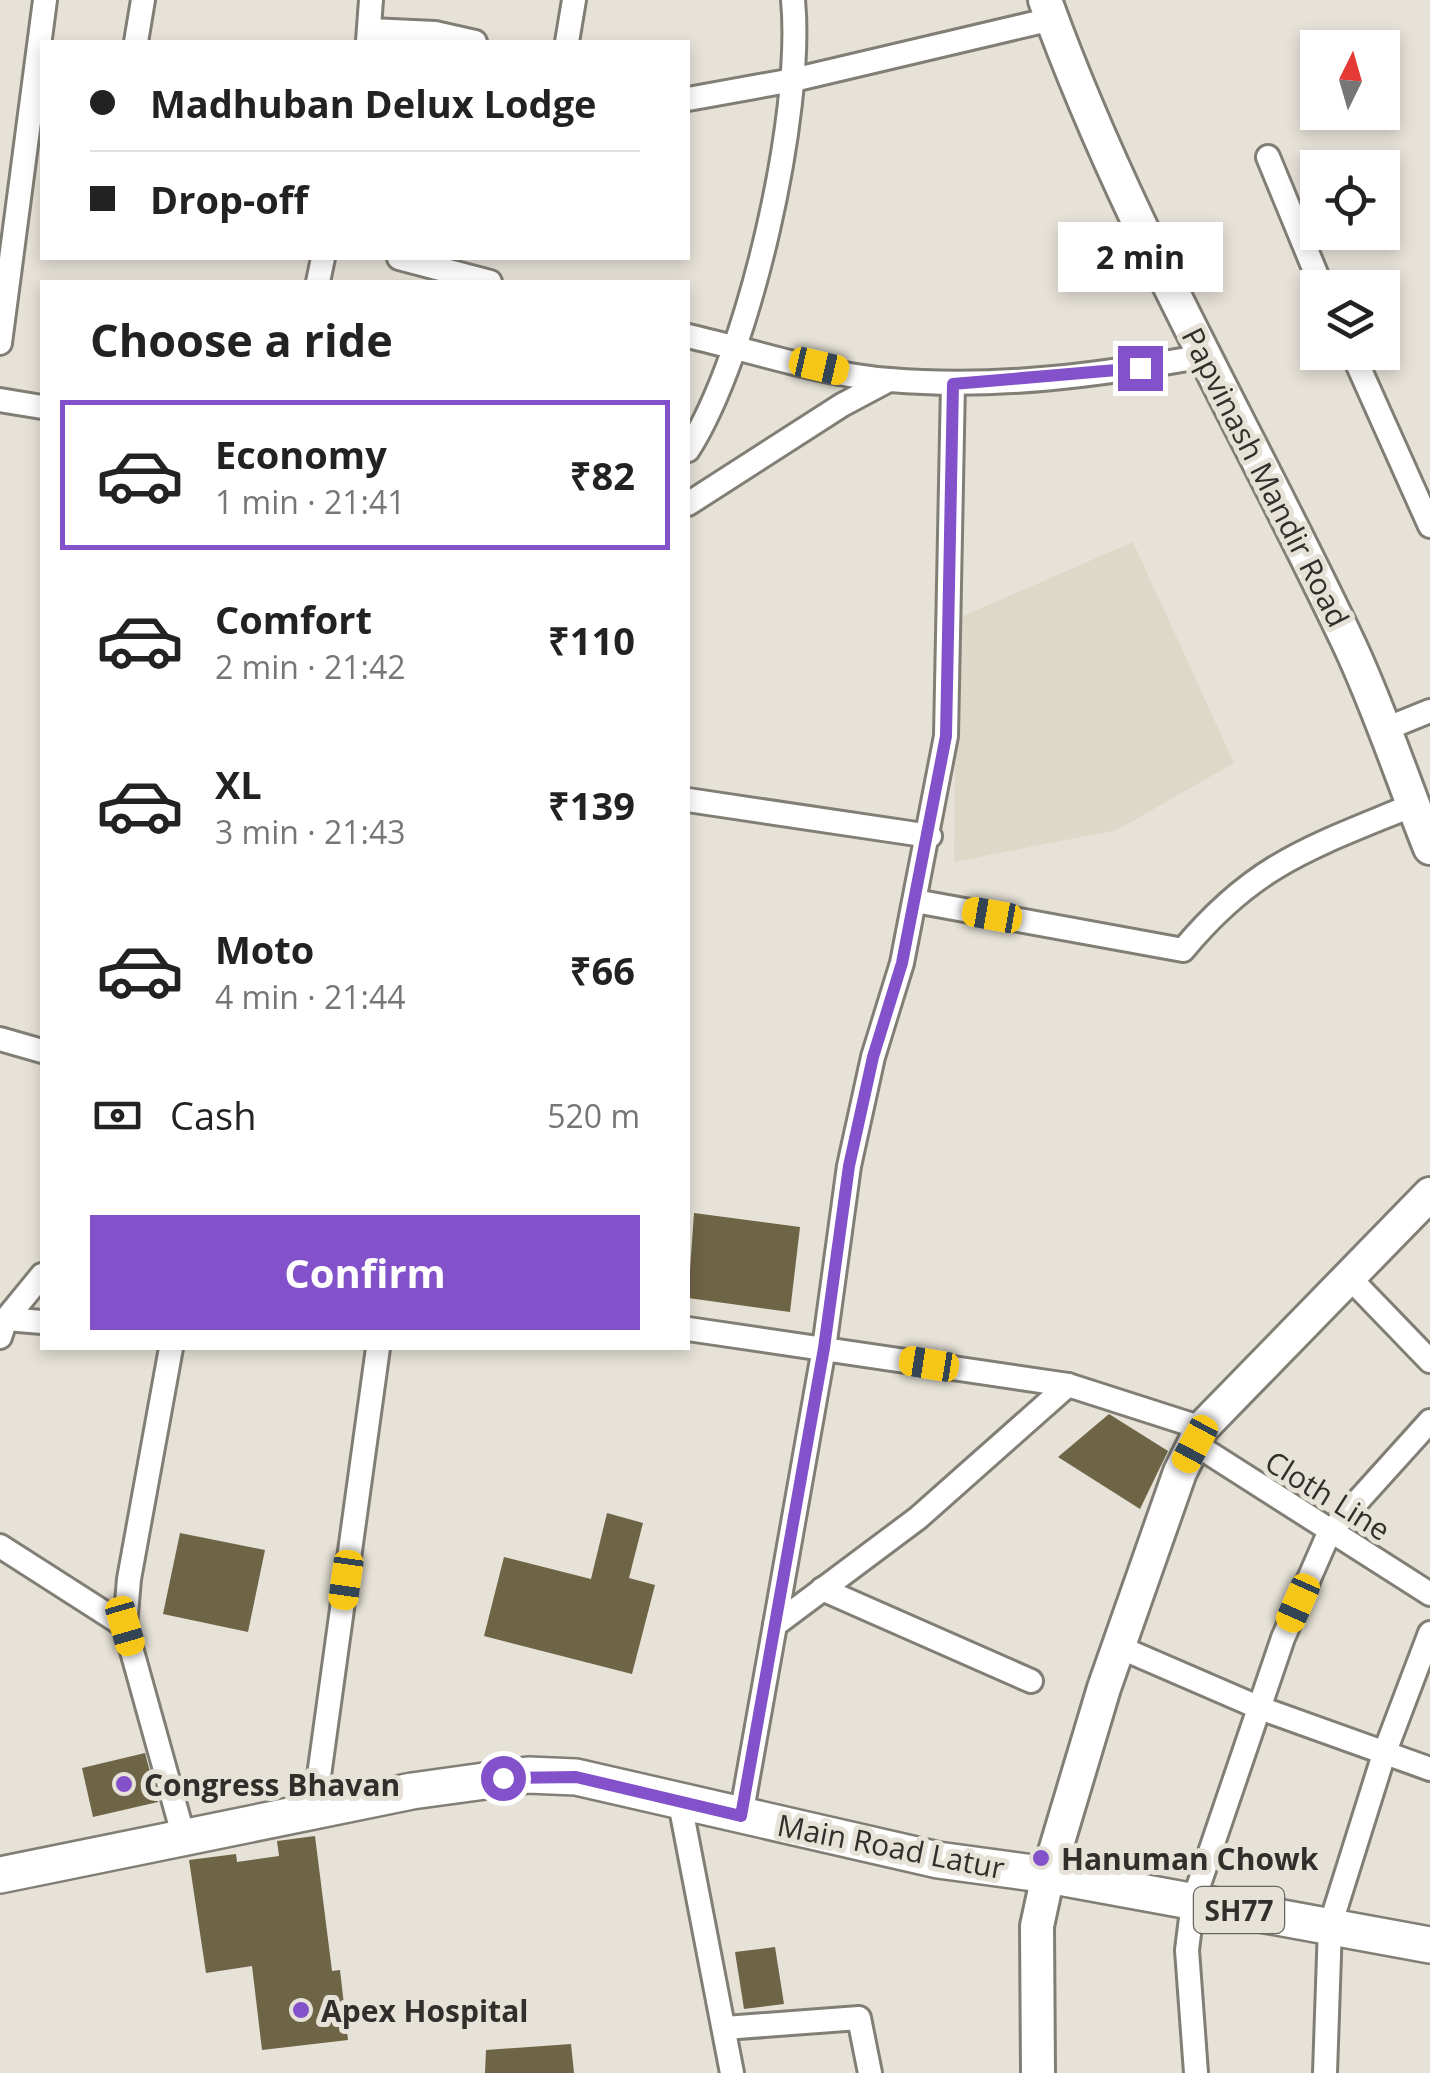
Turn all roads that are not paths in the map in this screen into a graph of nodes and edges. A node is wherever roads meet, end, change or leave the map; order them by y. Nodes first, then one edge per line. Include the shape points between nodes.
1 (45, 0) edge
2 (142, 0) edge
3 (371, 0) edge
4 (574, 0) edge
5 (792, 0) edge
6 (1048, 10) edge
7 (369, 36) edge
8 (42, 40) edge
9 (136, 40) edge
10 (466, 40) edge
11 (567, 40) edge
12 (40, 73) edge
13 (793, 80) junction
14 (690, 99) edge
15 (1268, 157) dead end
16 (32, 189) edge
17 (8, 233) edge
18 (407, 260) edge
19 (1315, 270) edge
20 (482, 280) edge
21 (690, 336) edge
22 (0, 343) edge
23 (734, 346) junction
24 (1204, 356) junction
25 (1360, 370) edge
26 (889, 380) junction
27 (953, 384) junction
28 (0, 400) edge
29 (40, 408) edge
30 (690, 446) edge
31 (690, 503) edge
32 (1430, 526) edge
33 (1430, 710) edge
34 (1383, 730) junction
35 (690, 800) edge
36 (1413, 805) junction
37 (930, 836) junction
38 (1430, 848) edge
39 (916, 901) junction
40 (0, 1039) edge
41 (40, 1050) edge
42 (1430, 1194) edge
43 (1347, 1275) junction
44 (40, 1279) edge
45 (40, 1322) edge
46 (3, 1328) edge
47 (690, 1329) edge
48 (824, 1348) junction
49 (172, 1350) edge
50 (378, 1350) edge
51 (1430, 1361) edge
52 (1068, 1386) junction
53 (1430, 1420) edge
54 (1198, 1436) junction
55 (1329, 1533) junction
56 (0, 1546) edge
57 (822, 1589) junction
58 (1430, 1594) edge
59 (774, 1624) junction
60 (125, 1626) junction
61 (1430, 1633) edge
62 (1119, 1647) junction
63 (1031, 1681) dead end
64 (1260, 1708) junction
65 (1384, 1754) junction
66 (1430, 1769) edge
67 (679, 1798) junction
68 (314, 1812) junction
69 (741, 1816) junction
70 (184, 1838) junction
71 (1048, 1874) junction
72 (0, 1875) edge
73 (1193, 1902) junction
74 (1330, 1926) junction
75 (1430, 1945) edge
76 (725, 2028) junction
77 (732, 2073) edge
78 (870, 2073) edge
79 (1038, 2073) edge
80 (1196, 2073) edge
81 (1324, 2073) edge

1 - 8 street
2 - 9 street
3 - 7 street
4 - 11 street
5 - 13 street
6 - 13 street
6 - 24 street, Papvinash Mandir Road
7 - 10 street via 435,33
12 - 16 street
13 - 14 street
13 - 23 street via 760,256
15 - 19 street
16 - 17 street
17 - 22 street
18 - 20 street
21 - 23 street
23 - 26 street
23 - 30 street via 722,386
24 - 27 street via 1108,374
24 - 34 street, Papvinash Mandir Road via 1351,647
25 - 32 street
26 - 27 street
26 - 31 street
27 - 37 street via 947,717
28 - 29 street
33 - 34 street
34 - 36 street, Papvinash Mandir Road
35 - 37 street
36 - 38 street, Papvinash Mandir Road
36 - 39 street via 1252,879 1183,950
37 - 39 street
39 - 48 street via 849,1166
40 - 41 street
42 - 43 street
43 - 51 street
43 - 54 street
44 - 46 street
45 - 46 street
47 - 48 street, Cloth Line
48 - 52 street, Cloth Line
48 - 59 street
49 - 60 street
50 - 68 street
52 - 54 street, Cloth Line
52 - 57 street via 918,1518
53 - 55 street
54 - 55 street, Cloth Line
54 - 62 street
55 - 58 street, Cloth Line
55 - 64 street
56 - 60 street
57 - 59 street
57 - 63 street
59 - 69 street
60 - 70 street
61 - 65 street
62 - 64 street
62 - 71 street
64 - 65 street
64 - 73 street
65 - 66 street
65 - 74 street
67 - 68 main road, Main Road Latur / SH77 via 576,1777 528,1775
67 - 69 main road, Main Road Latur / SH77
67 - 76 street
68 - 70 main road, Main Road Latur / SH77
69 - 71 main road, Main Road Latur / SH77 via 938,1860
70 - 72 main road, Main Road Latur / SH77
71 - 73 main road, Main Road Latur / SH77
71 - 79 street via 1037,1926
73 - 74 main road, Main Road Latur / SH77
73 - 80 street via 1188,1950
74 - 75 main road, Main Road Latur / SH77
74 - 81 street
76 - 77 street
76 - 78 street via 859,2018

